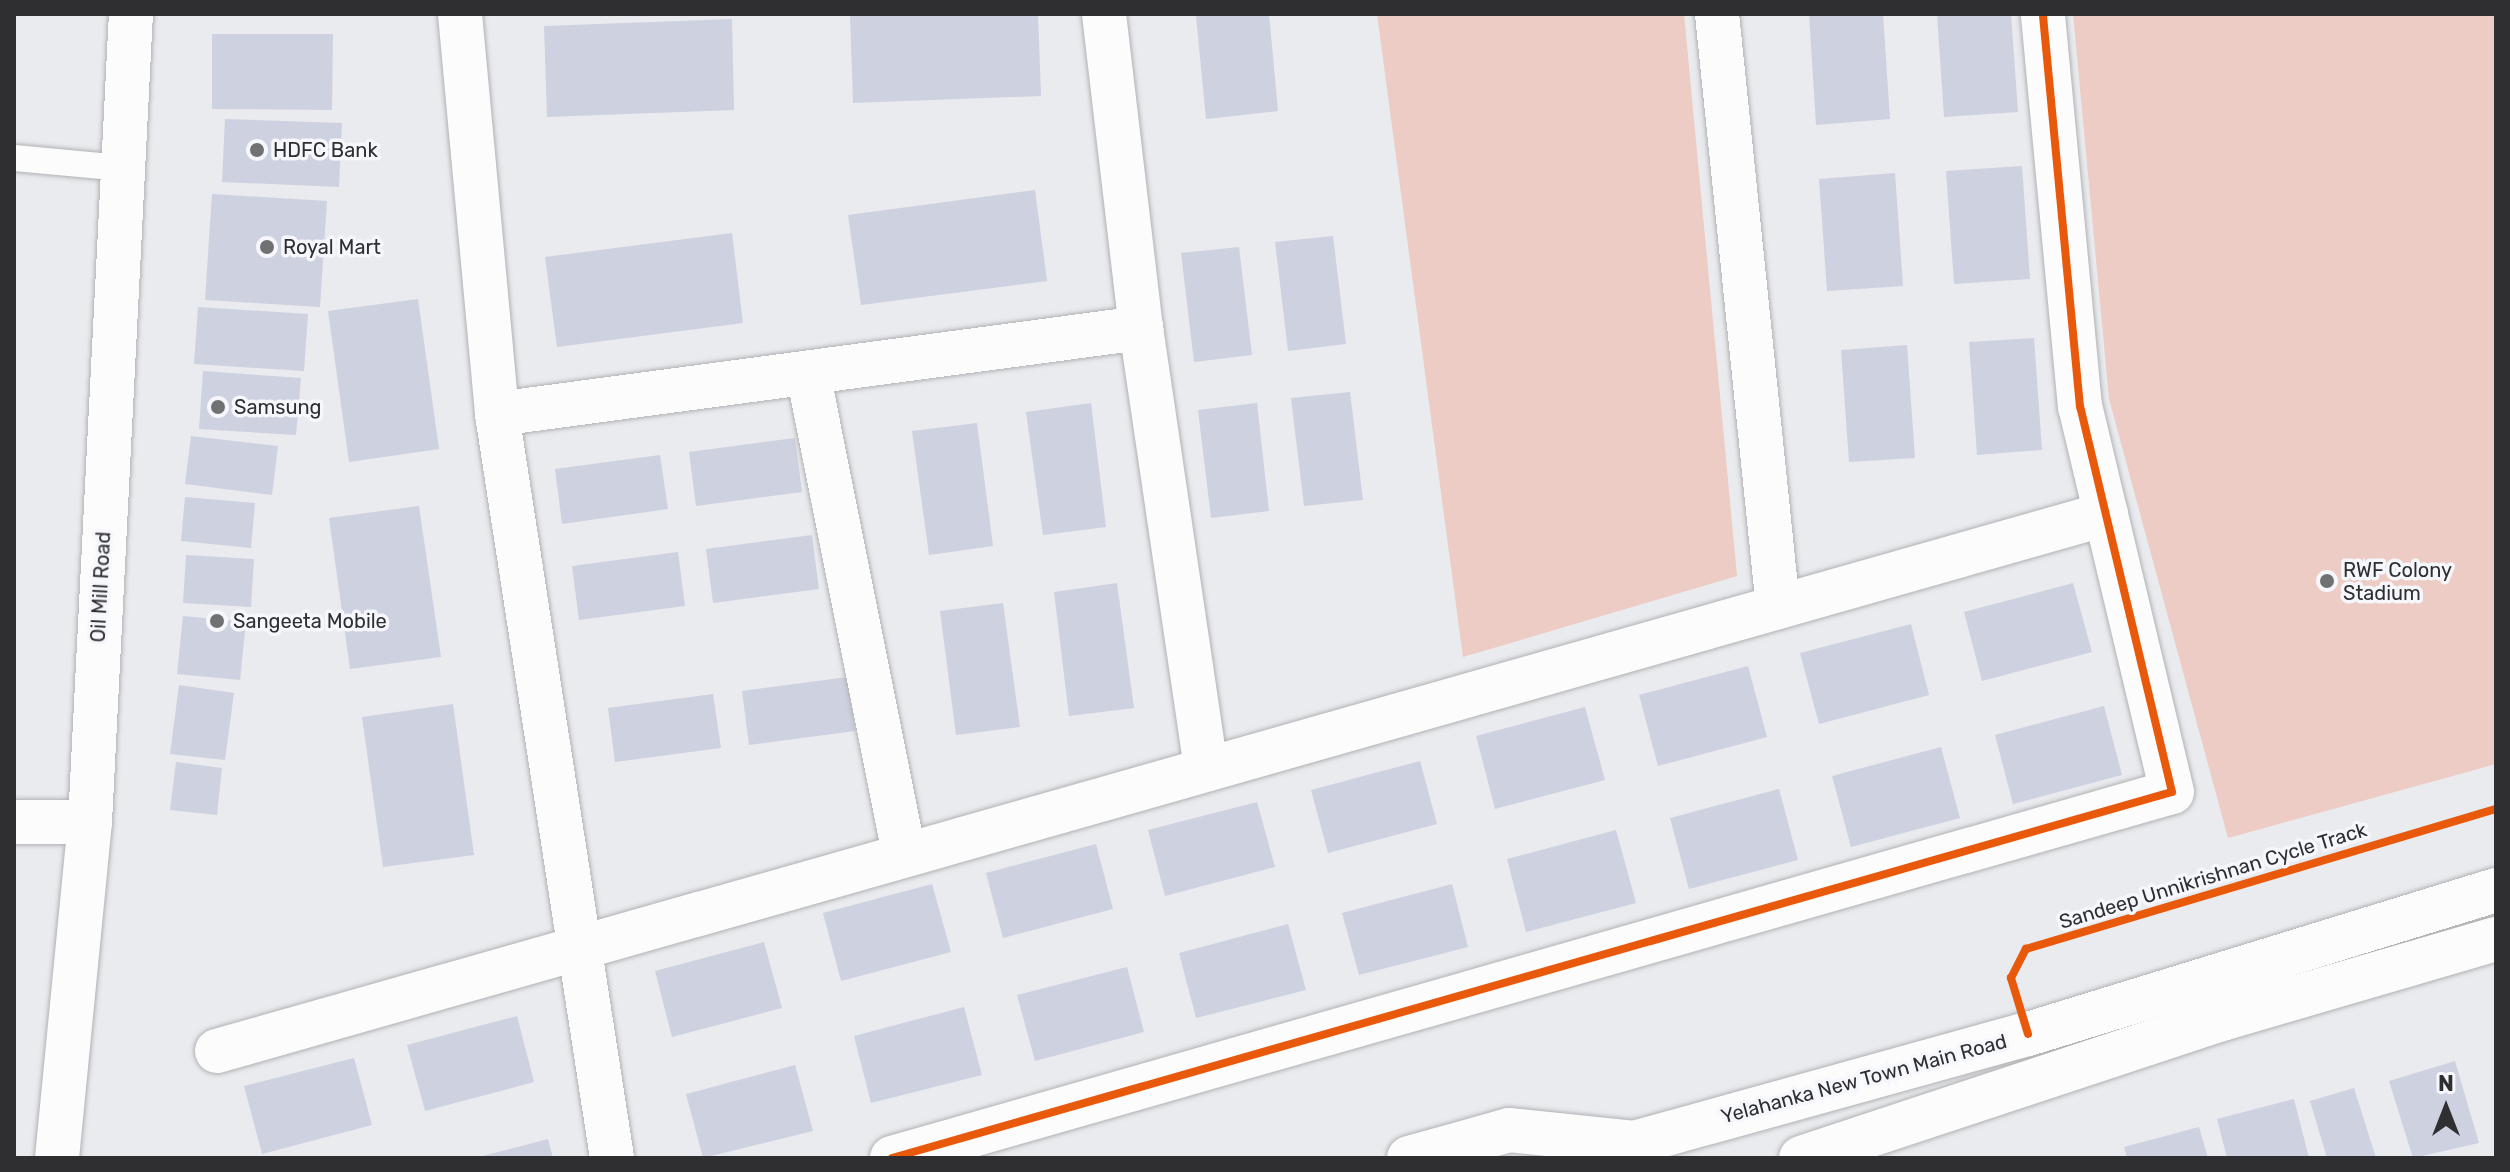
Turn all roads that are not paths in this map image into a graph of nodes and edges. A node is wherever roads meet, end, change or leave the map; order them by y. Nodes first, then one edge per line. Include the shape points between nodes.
1 (131, 14) edge
2 (460, 14) edge
3 (1104, 14) edge
4 (1717, 14) edge
5 (2043, 14) edge
6 (14, 158) edge
7 (122, 168) junction
8 (1141, 328) junction
9 (808, 373) junction
10 (497, 414) junction
11 (2106, 514) junction
12 (1778, 607) junction
13 (1206, 769) junction
14 (14, 822) edge
15 (90, 822) junction
16 (904, 855) junction
17 (2496, 890) edge
18 (2496, 939) edge
19 (580, 947) junction
20 (217, 1051) dead end
21 (1634, 1143) junction
22 (57, 1158) edge
23 (612, 1158) edge
24 (892, 1158) edge
25 (1409, 1158) edge
26 (1582, 1158) edge
27 (1801, 1158) edge

1 - 7 street, Oil Mill Road
2 - 10 street
3 - 8 street
4 - 12 street
5 - 11 street via 2080,407
6 - 7 lane
7 - 15 street, Oil Mill Road
8 - 9 street
8 - 13 street
9 - 10 street
9 - 16 street
10 - 19 street
11 - 12 street
11 - 24 street via 2172,792
12 - 13 street
13 - 16 street
14 - 15 street
15 - 22 street, Oil Mill Road
16 - 19 street
17 - 21 street, Yelahanka New Town Main Road via 2028,1034
18 - 27 street via 2222,1019
19 - 20 street
19 - 23 street
21 - 25 street, Yelahanka New Town Main Road via 1509,1130
21 - 26 street

